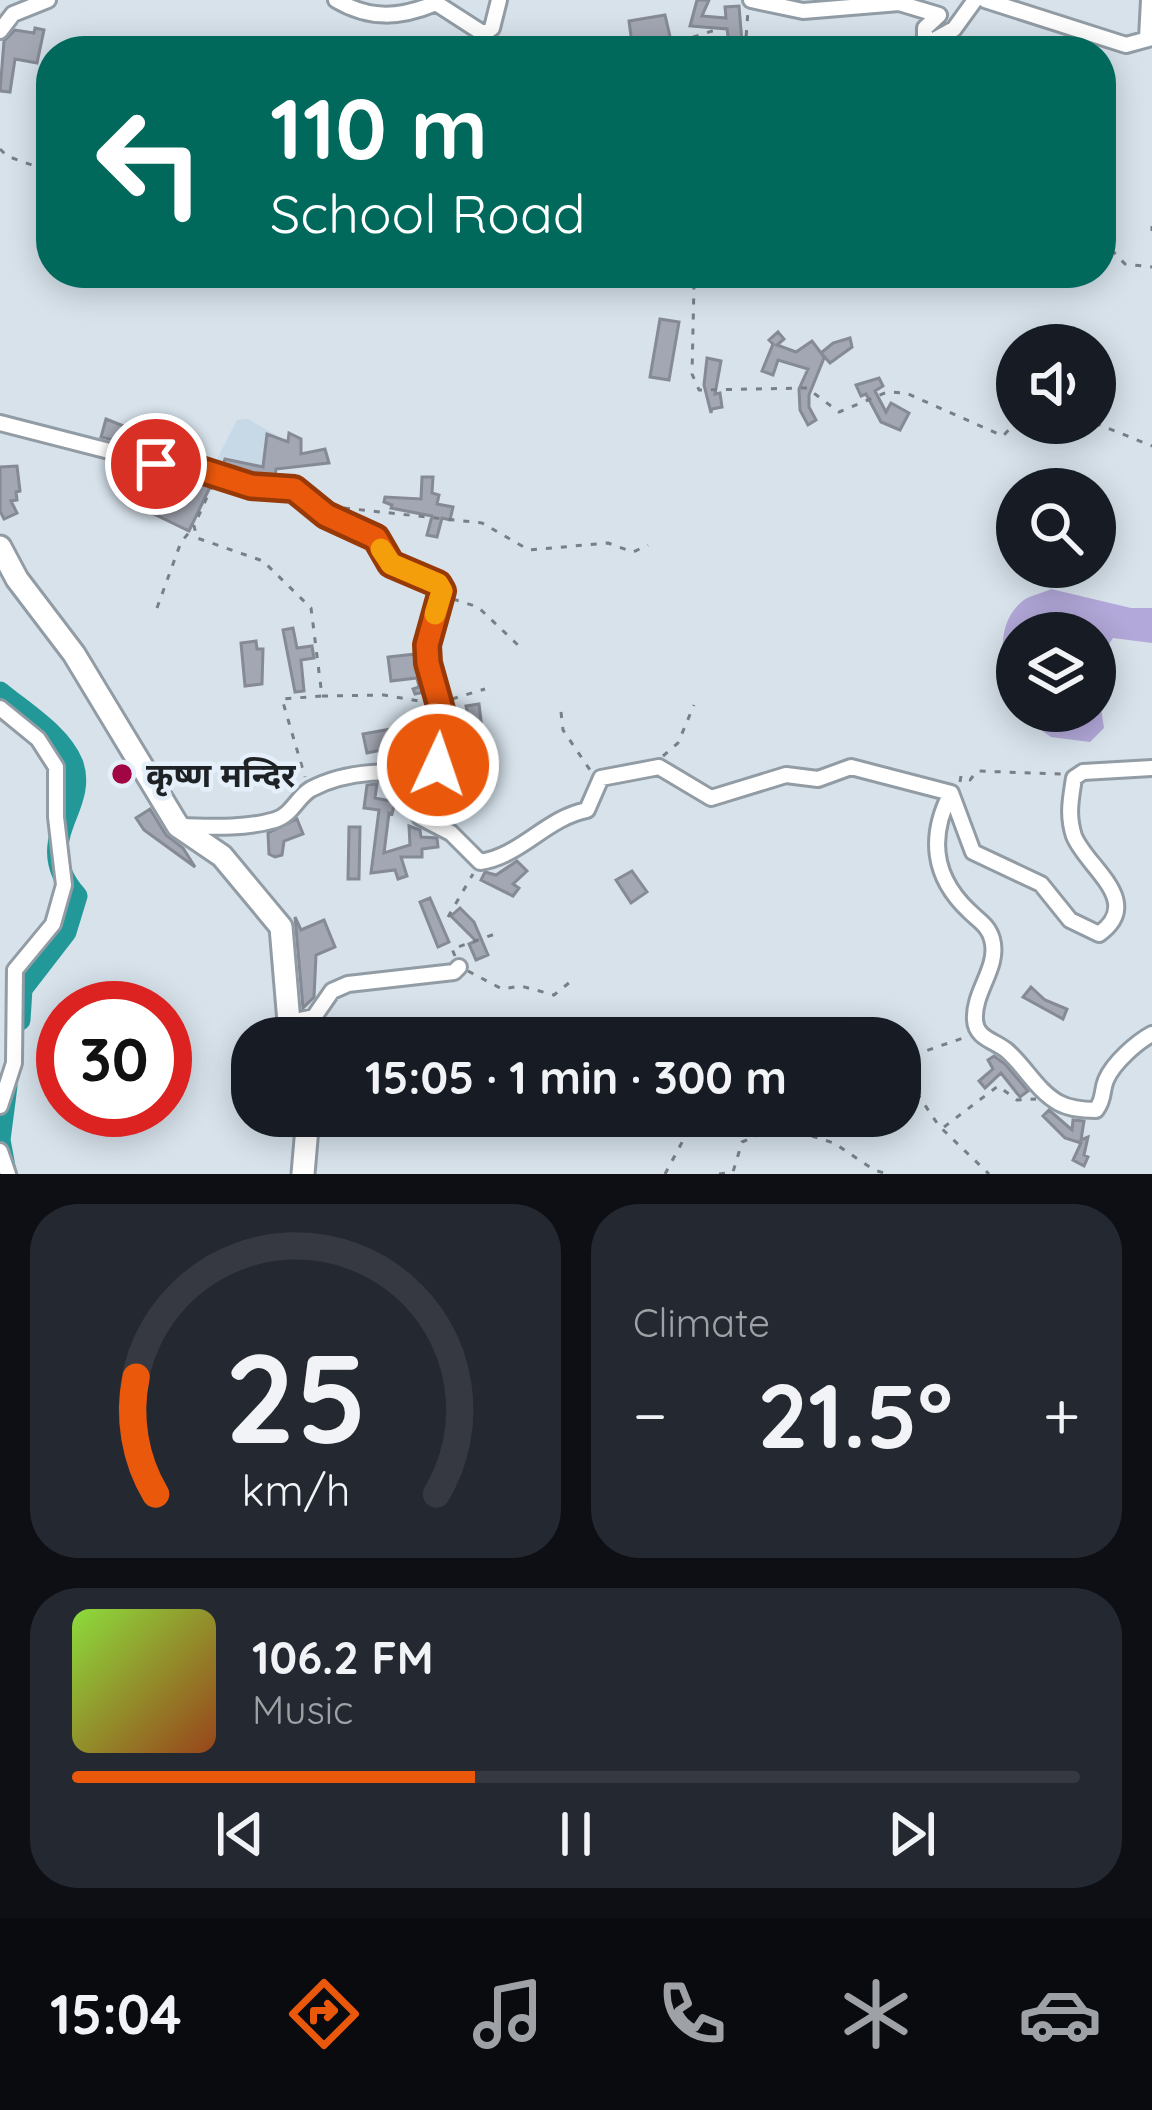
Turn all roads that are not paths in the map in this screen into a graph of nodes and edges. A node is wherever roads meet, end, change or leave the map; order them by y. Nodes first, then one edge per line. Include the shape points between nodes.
1 (47, 0) edge
2 (336, 0) edge
3 (499, 0) edge
4 (749, 0) edge
5 (975, 0) edge
6 (985, 0) edge
7 (1149, 0) edge
8 (0, 31) edge
9 (925, 36) edge
10 (941, 36) edge
11 (1098, 36) edge
12 (1149, 38) edge
13 (1116, 42) edge
14 (0, 423) edge
15 (0, 547) edge
16 (0, 708) edge
17 (1152, 768) edge
18 (434, 777) junction
19 (953, 796) junction
20 (178, 826) junction
21 (459, 967) road end
22 (290, 1017) edge
23 (314, 1017) edge
24 (1152, 1034) edge
25 (0, 1106) edge
26 (306, 1137) edge
27 (0, 1151) edge
28 (8, 1174) edge
29 (303, 1174) edge

1 - 8 street via 13,14
2 - 3 street via 359,13 403,17 436,3 484,34
4 - 9 street via 803,11 899,3 939,15
5 - 10 street
6 - 11 street
7 - 12 street
12 - 13 street
14 - 18 street via 251,486 294,489 376,538 391,564 438,584 427,645 440,702
15 - 20 main road
16 - 25 street via 38,739 56,767 64,886 53,924 15,970 14,1063
17 - 19 street via 1074,778 1069,814 1076,842 1116,903 1099,934 1070,920 1041,884 973,852
18 - 19 street via 420,817 480,862 501,859 566,814 587,810 602,778 659,767 711,798 851,766
18 - 20 street via 372,772 309,790 280,819
19 - 24 street via 934,842 944,884 994,944 975,1009 978,1031 1058,1102 1082,1111 1096,1110 1111,1072
20 - 22 main road via 222,856 281,928
21 - 23 street via 348,984 332,991
26 - 29 main road
27 - 28 street

